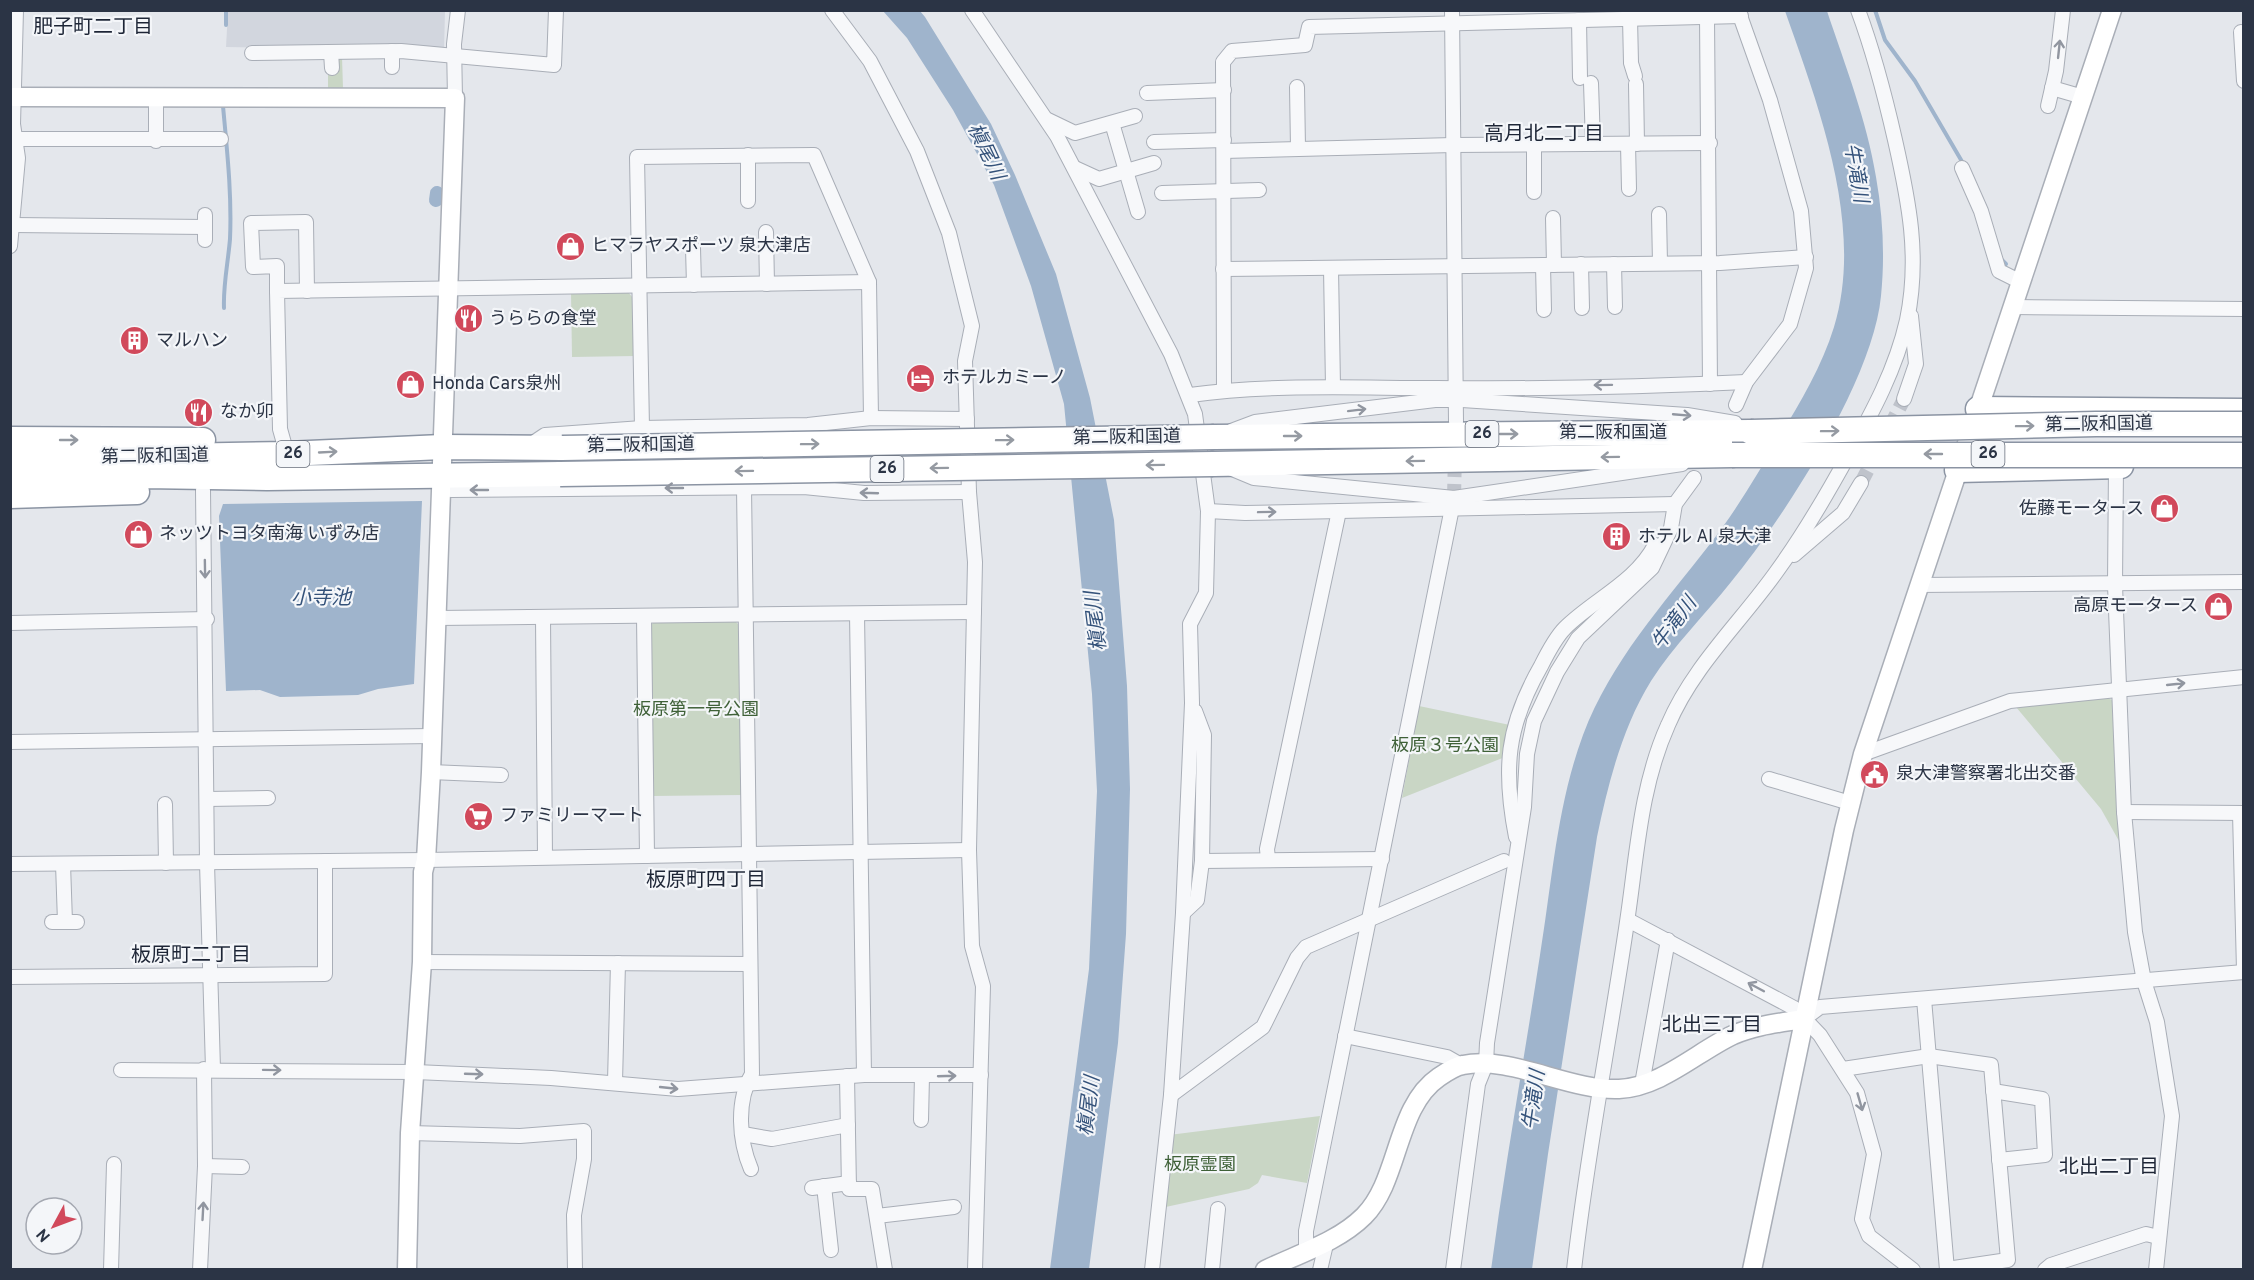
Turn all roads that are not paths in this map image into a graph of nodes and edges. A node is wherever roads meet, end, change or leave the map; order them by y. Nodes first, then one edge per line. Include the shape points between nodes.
1 (16, 10) edge
2 (458, 10) edge
3 (832, 10) edge
4 (972, 10) edge
5 (1858, 10) edge
6 (2063, 10) edge
7 (2112, 10) edge
8 (1739, 13) edge
9 (1671, 14) edge
10 (1586, 16) edge
11 (1625, 16) edge
12 (1707, 16) junction
13 (1452, 17) edge
14 (560, 20) edge
15 (2241, 32) dead end
16 (392, 51) junction
17 (331, 52) junction
18 (252, 53) dead end
19 (450, 57) junction
20 (332, 68) dead end
21 (392, 68) dead end
22 (2244, 81) edge
23 (1297, 87) dead end
24 (2052, 88) junction
25 (1224, 90) junction
26 (1147, 93) dead end
27 (2083, 96) junction
28 (14, 97) junction
29 (156, 97) junction
30 (455, 98) junction
31 (2048, 106) dead end
32 (1135, 116) dead end
33 (1048, 120) junction
34 (1112, 123) junction
35 (14, 139) junction
36 (221, 139) dead end
37 (156, 141) junction
38 (1154, 142) dead end
39 (1710, 143) junction
40 (1453, 144) junction
41 (1534, 144) junction
42 (1593, 144) junction
43 (1632, 144) junction
44 (1224, 145) junction
45 (1298, 148) junction
46 (748, 155) junction
47 (1154, 163) dead end
48 (1075, 168) junction
49 (1962, 168) dead end
50 (1126, 170) junction
51 (1629, 189) dead end
52 (1259, 190) dead end
53 (1224, 191) junction
54 (1534, 192) dead end
55 (1162, 193) dead end
56 (12, 200) edge
57 (748, 201) dead end
58 (1138, 212) dead end
59 (1659, 214) dead end
60 (1554, 218) dead end
61 (13, 225) junction
62 (205, 227) dead end
63 (766, 232) dead end
64 (10, 246) edge
65 (693, 248) dead end
66 (1806, 257) junction
67 (1660, 263) junction
68 (1709, 263) junction
69 (1581, 264) junction
70 (1614, 264) junction
71 (1549, 265) junction
72 (1453, 266) junction
73 (1331, 268) junction
74 (1223, 269) junction
75 (869, 282) junction
76 (2021, 282) junction
77 (767, 284) junction
78 (694, 285) junction
79 (639, 286) junction
80 (447, 289) junction
81 (278, 291) junction
82 (307, 291) junction
83 (1908, 305) junction
84 (1582, 308) dead end
85 (1615, 308) dead end
86 (2013, 308) junction
87 (2244, 309) edge
88 (1544, 310) dead end
89 (1746, 382) junction
90 (1710, 384) junction
91 (1333, 387) junction
92 (1224, 391) junction
93 (1455, 394) junction
94 (1190, 395) junction
95 (1904, 399) tunnel mouth
96 (1736, 405) dead end
97 (1978, 409) junction
98 (2244, 411) edge
99 (871, 418) junction
100 (967, 419) junction
101 (1456, 422) dead end
102 (2244, 424) edge
103 (642, 428) junction
104 (1754, 428) junction
105 (1216, 437) junction
106 (10, 440) edge
107 (442, 447) junction
108 (526, 447) junction
109 (284, 454) junction
110 (2244, 455) edge
111 (10, 459) edge
112 (1218, 464) junction
113 (144, 466) junction
114 (2116, 466) junction
115 (2244, 466) edge
116 (1698, 467) junction
117 (1957, 470) junction
118 (443, 476) junction
119 (10, 477) edge
120 (267, 478) junction
121 (1861, 483) tunnel mouth
122 (744, 488) junction
123 (203, 490) junction
124 (969, 492) junction
125 (10, 496) edge
126 (1454, 504) junction
127 (1673, 509) junction
128 (1208, 511) junction
129 (1339, 511) junction
130 (1786, 560) junction
131 (2244, 582) edge
132 (1919, 585) junction
133 (2115, 585) junction
134 (974, 612) junction
135 (745, 614) junction
136 (857, 614) junction
137 (644, 617) junction
138 (436, 618) junction
139 (543, 618) junction
140 (207, 620) junction
141 (10, 623) edge
142 (2244, 677) edge
143 (2118, 690) junction
144 (1192, 703) junction
145 (432, 736) junction
146 (207, 740) junction
147 (10, 742) edge
148 (1863, 754) junction
149 (431, 772) junction
150 (501, 775) dead end
151 (1769, 780) dead end
152 (267, 798) dead end
153 (207, 799) junction
154 (1850, 803) junction
155 (165, 804) dead end
156 (2124, 812) junction
157 (2242, 813) edge
158 (969, 850) junction
159 (860, 853) junction
160 (748, 854) junction
161 (647, 856) junction
162 (544, 857) junction
163 (1269, 859) junction
164 (1382, 859) junction
165 (426, 860) junction
166 (325, 861) junction
167 (1202, 861) junction
168 (1504, 861) dead end
169 (207, 862) junction
170 (166, 863) junction
171 (10, 864) edge
172 (63, 864) junction
173 (1183, 913) junction
174 (1370, 918) junction
175 (1628, 920) junction
176 (65, 922) dead end
177 (1668, 940) junction
178 (422, 962) junction
179 (618, 963) junction
180 (750, 964) junction
181 (2244, 971) edge
182 (210, 975) junction
183 (10, 977) edge
184 (2144, 981) junction
185 (1924, 999) junction
186 (1804, 1019) junction
187 (1346, 1036) junction
188 (1929, 1056) junction
189 (1461, 1065) junction
190 (1494, 1065) junction
191 (209, 1069) junction
192 (1843, 1069) junction
193 (121, 1070) dead end
194 (416, 1072) junction
195 (864, 1075) junction
196 (981, 1075) junction
197 (847, 1076) junction
198 (922, 1076) junction
199 (615, 1082) junction
200 (747, 1083) junction
201 (1642, 1084) junction
202 (1596, 1088) junction
203 (1993, 1091) junction
204 (1171, 1095) junction
205 (921, 1120) dead end
206 (848, 1125) junction
207 (410, 1133) junction
208 (742, 1134) junction
209 (1999, 1160) junction
210 (114, 1164) dead end
211 (205, 1166) junction
212 (242, 1167) dead end
213 (752, 1169) dead end
214 (849, 1183) junction
215 (954, 1207) dead end
216 (877, 1216) junction
217 (1221, 1218) dead end
218 (2158, 1237) junction
219 (1327, 1240) junction
220 (831, 1250) dead end
221 (1306, 1250) junction
222 (111, 1269) edge
223 (200, 1269) edge
224 (407, 1269) edge
225 (575, 1269) edge
226 (885, 1269) edge
227 (975, 1269) edge
228 (1152, 1269) edge
229 (1212, 1269) edge
230 (1265, 1269) edge
231 (1320, 1269) edge
232 (1453, 1269) edge
233 (1574, 1269) edge
234 (1752, 1269) edge
235 (1914, 1269) edge
236 (1947, 1269) edge
237 (2045, 1269) edge
238 (2156, 1269) edge

1 - 28 street
2 - 19 street
3 - 100 street via 890,93 949,233 972,327 965,361
4 - 33 street
5 - 83 street via 1876,58 1911,214 1913,262
24 -> 6 street
7 - 27 street
8 - 12 street
8 - 66 street via 1770,100 1798,200
9 - 11 street
9 - 12 street
10 - 11 street
10 - 13 street
10 - 42 street via 1585,80
11 - 43 street via 1635,80
12 - 39 street
13 - 25 street via 1309,27 1305,45 1232,51 1223,62
13 - 40 street
14 - 19 street via 554,65 524,56
15 - 22 street
16 - 17 street
16 - 19 street
16 - 21 street
17 - 18 street
17 - 20 street
19 - 30 street
23 - 45 street
24 - 27 street
24 - 31 street
25 - 26 street
25 - 44 street
27 - 76 street
28 - 29 street
28 - 35 street
29 - 30 street
29 - 37 street
30 - 80 street
32 - 34 street
33 - 34 street via 1075,133
33 - 48 street
34 - 50 street
35 - 37 street
35 - 56 street via 18,158
36 - 37 street
38 - 44 street
39 - 43 street
39 - 68 street
40 - 41 street
40 - 45 street
40 - 72 street
41 - 42 street
41 - 54 street
42 - 43 street
43 - 51 street
44 - 45 street
44 - 53 street
46 - 57 street
46 - 75 street via 814,155
46 - 79 street via 637,157
47 - 50 street
48 - 50 street via 1099,179
48 - 94 street
49 - 76 street via 1981,211 1999,271
50 - 58 street
52 - 53 street
53 - 55 street
53 - 74 street
56 - 61 street
59 - 67 street
60 - 71 street
61 - 62 street via 150,233
61 - 64 street
63 - 77 street
65 - 78 street
66 - 68 street
66 - 89 street via 1790,324
67 - 68 street
67 - 70 street
68 - 90 street
69 - 70 street
69 - 71 street
69 - 84 street
70 - 85 street
71 - 72 street
71 - 88 street
72 - 73 street
72 - 93 street
73 - 74 street
73 - 91 street
74 - 92 street
75 - 77 street
75 - 99 street
76 - 86 street
77 - 78 street
78 - 79 street
79 - 80 street
79 - 103 street
80 - 82 street
80 - 107 street
81 - 82 street
81 - 82 street via 277,266 253,267 251,223 306,222
81 - 109 street via 280,429
83 - 95 street via 1916,364
83 - 130 street via 1897,356 1876,405 1827,497
86 - 87 street
86 - 97 street
89 - 90 street
89 - 96 street
90 -> 93 street
91 - 92 street
91 - 93 street
92 - 94 street
93 - 101 street
93 -> 104 street via 1687,415
105 -> 93 street via 1255,422
94 - 128 street
97 - 98 highway
97 - 117 street
99 - 100 street
99 - 103 street via 808,425
100 - 124 street
104 -> 102 highway, 第二阪和国道 / 26, bridge via 1790,432
103 - 108 street via 545,435
105 -> 104 highway, 第二阪和国道 / 26
108 -> 105 highway, 第二阪和国道 / 26, bridge
106 -> 109 highway, 26 via 232,440
107 - 108 highway, 第二阪和国道 / 26
109 -> 107 highway, 第二阪和国道 / 26
107 - 118 street
109 - 113 highway, 第二阪和国道 / 26
110 -> 116 highway, 第二阪和国道 / 26, bridge via 1732,455
111 - 113 highway, 第二阪和国道 / 26
116 -> 112 highway, 第二阪和国道 / 26
112 -> 118 highway, 第二阪和国道 / 26, bridge
112 - 126 street via 1254,478
113 - 119 highway, 第二阪和国道 / 26
113 - 120 highway, 第二阪和国道 / 26
114 - 115 highway, 26
114 - 117 highway, 26
114 - 133 street
116 - 126 street via 1683,464
116 - 127 street
117 - 132 street
118 - 120 highway, 第二阪和国道 / 26
122 -> 118 street via 451,490
118 - 138 street
120 - 123 highway, 第二阪和国道 / 26
121 - 130 street via 1843,513
124 -> 122 street
122 - 135 street
123 - 125 highway, 第二阪和国道 / 26
123 -> 140 street
124 - 134 street via 975,562
126 - 127 street
126 - 129 street
126 - 164 street
127 - 190 street via 1671,528 1652,568 1578,638 1542,700 1527,754 1524,807 1487,1043
128 -> 129 street
128 - 144 street via 1206,593 1190,624
129 - 163 street via 1267,849
130 - 175 street via 1698,670 1668,722 1640,824
131 - 133 street
132 - 133 street
132 - 148 street
133 - 143 street
134 - 136 street
134 - 158 street
135 - 136 street
135 - 137 street
135 - 160 street
136 - 159 street
137 - 139 street
137 - 161 street
138 - 139 street
138 - 145 street
139 - 162 street
140 - 141 street
140 - 146 street
143 -> 142 street
143 - 148 street via 2010,701
143 - 156 street
144 - 167 street via 1204,735
144 - 173 street
145 - 146 street
145 - 149 street
146 - 147 street
146 - 153 street
148 - 154 street
149 - 150 street
149 - 165 street
151 - 154 street
152 - 153 street
153 - 169 street
154 - 186 street
155 - 170 street
156 - 157 street
156 - 184 street via 2135,932
157 - 181 street
158 - 159 street
158 - 196 street via 972,946 983,986
159 - 160 street
159 - 195 street
160 - 161 street
160 - 180 street
161 - 162 street
162 - 165 street
163 - 164 street
163 - 167 street
164 - 174 street
165 - 166 street
165 - 178 street
166 - 169 street
166 - 182 street via 325,974
167 - 173 street via 1197,900
168 - 174 street
169 - 170 street
169 - 182 street
170 - 172 street
171 - 172 street
172 - 176 street
173 - 204 street
174 - 187 street
174 - 204 street via 1306,947 1297,957 1263,1027
175 - 177 street
175 - 202 street
186 -> 177 street via 1794,1008
177 - 201 street
178 - 179 street
178 - 194 street
179 - 180 street
179 - 199 street
180 - 200 street via 752,1074
181 - 184 street
182 - 183 street
182 - 191 street
184 - 185 street
184 - 218 street via 2157,1022 2172,1116
185 - 186 street via 1820,1007
185 - 188 street
186 - 192 street
186 - 201 street via 1748,1029
186 - 234 street
187 - 189 street via 1447,1057
187 - 221 street via 1306,1231
188 - 192 street
188 - 203 street via 1991,1065
188 - 236 street
189 - 190 street
189 - 219 street via 1436,1079 1424,1093 1407,1121 1384,1186 1366,1214 1344,1233
190 - 202 street
190 - 232 street via 1478,1084
191 - 193 street
191 -> 194 street
191 - 211 street
192 -> 235 street via 1857,1093 1874,1154 1862,1219 1869,1236
194 -> 199 street
194 - 207 street
195 - 197 street
195 - 198 street
198 -> 196 street
196 - 227 street
197 - 200 street
197 - 206 street
198 - 205 street
199 -> 200 street via 678,1089
200 - 208 street
201 - 202 street via 1622,1089
202 - 233 street
203 - 209 street
203 - 209 street via 2042,1099 2045,1155
204 - 228 street
206 - 208 street via 772,1139
206 - 214 street
207 - 224 street
207 - 225 street via 520,1136 584,1131 584,1160 574,1215
208 - 213 street via 743,1151
209 - 236 street via 2008,1260
210 - 222 street
211 - 212 street
223 -> 211 street
214 - 216 street via 849,1189 873,1189
214 - 220 street via 818,1187
215 - 216 street
216 - 226 street
217 - 229 street
218 - 237 street via 2146,1234
218 - 238 street
219 - 221 street
219 - 231 street
221 - 230 street

